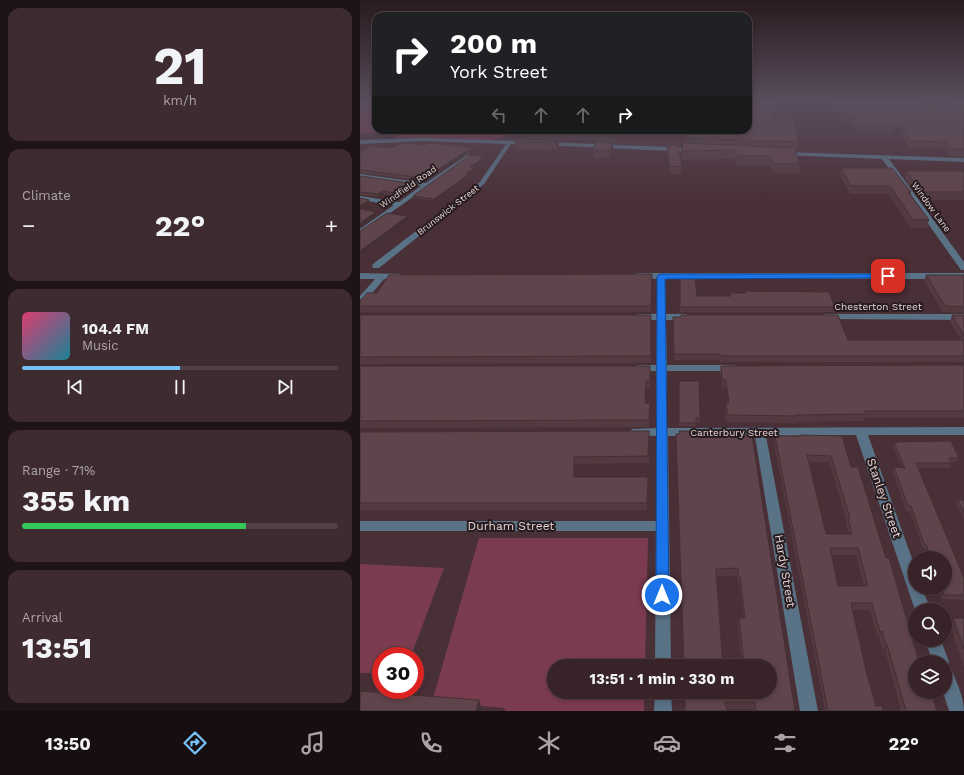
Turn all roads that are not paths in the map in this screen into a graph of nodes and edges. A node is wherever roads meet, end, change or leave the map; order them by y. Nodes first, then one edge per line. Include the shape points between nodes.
1 (360, 142) edge
2 (509, 143) junction
3 (533, 144) edge
4 (541, 144) edge
5 (698, 150) edge
6 (775, 153) edge
7 (467, 157) edge
8 (884, 158) junction
9 (964, 160) edge
10 (360, 176) edge
11 (428, 185) junction
12 (360, 198) edge
13 (400, 204) junction
14 (360, 232) edge
15 (376, 266) dead end
16 (964, 268) edge
17 (360, 276) edge
18 (631, 276) edge
19 (661, 276) junction
20 (964, 276) edge
21 (381, 277) junction
22 (412, 277) edge
23 (360, 302) edge
24 (631, 317) edge
25 (661, 317) junction
26 (697, 317) edge
27 (816, 317) edge
28 (964, 317) edge
29 (625, 368) edge
30 (662, 368) junction
31 (748, 368) edge
32 (626, 432) edge
33 (662, 432) junction
34 (760, 432) junction
35 (861, 432) junction
36 (963, 433) edge
37 (360, 526) edge
38 (662, 526) junction
39 (908, 568) edge
40 (663, 659) edge
41 (952, 694) edge
42 (663, 699) edge
43 (663, 711) edge
44 (809, 711) edge
45 (958, 711) edge

1 - 2 street via 450,140
2 - 3 street
2 - 15 street, Brunswick Street via 482,183
4 - 5 street
6 - 8 street
7 - 11 street, Windfield Road
8 - 9 street
8 - 16 street, Window Lane
10 - 11 street
11 - 13 street, Windfield Road
12 - 13 street
13 - 14 street, Windfield Road
17 - 21 street
18 - 19 street
19 - 20 street
19 - 25 street
21 - 22 street
21 - 23 street
24 - 25 street
25 - 26 street
25 - 30 street
27 - 28 street, Chesterton Street
29 - 30 street
30 - 31 street
30 - 33 street
32 - 33 street, Canterbury Street
33 - 34 street, Canterbury Street
33 - 38 street
34 - 35 street, Canterbury Street
34 - 44 street, Hardy Street
35 - 36 street, Canterbury Street
35 - 39 street, Stanley Street
37 - 38 street, Durham Street
38 - 40 street
41 - 45 street
42 - 43 street

